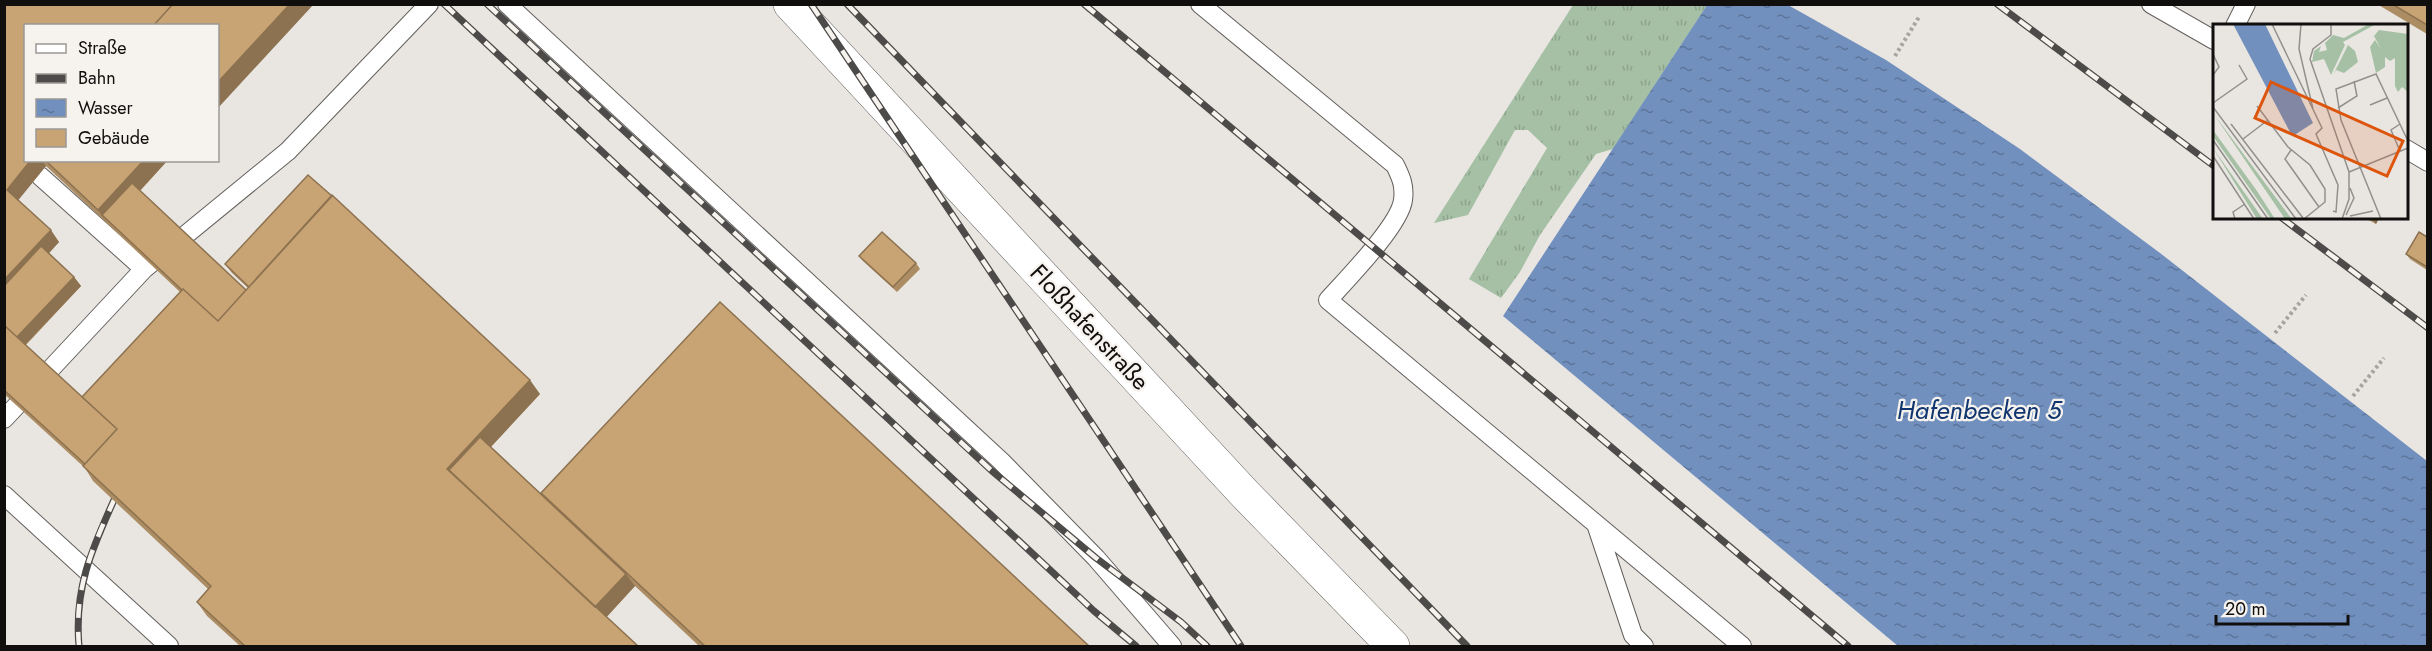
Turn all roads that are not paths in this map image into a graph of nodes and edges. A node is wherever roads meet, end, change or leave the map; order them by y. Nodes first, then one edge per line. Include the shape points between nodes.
1 (429, 4) edge
2 (507, 4) edge
3 (789, 4) edge
4 (1200, 4) edge
5 (2151, 4) edge
6 (2246, 4) edge
7 (2236, 24) edge
8 (2213, 38) edge
9 (2408, 150) edge
10 (2427, 162) edge
11 (40, 176) dead end
12 (144, 269) junction
13 (4, 419) edge
14 (4, 495) edge
15 (1595, 523) junction
16 (169, 646) edge
17 (1172, 646) edge
18 (1393, 646) edge
19 (1644, 646) edge
20 (1742, 646) edge

1 - 12 lane via 288,151
2 - 17 lane via 1001,461 1096,558
3 - 18 street, Floßhafenstraße via 1245,494
4 - 15 lane via 1395,165 1404,183 1404,202 1398,215 1328,300
5 - 8 lane
6 - 7 lane
9 - 10 lane
11 - 12 lane
12 - 13 lane
14 - 16 lane
15 - 19 lane via 1633,635
15 - 20 lane

